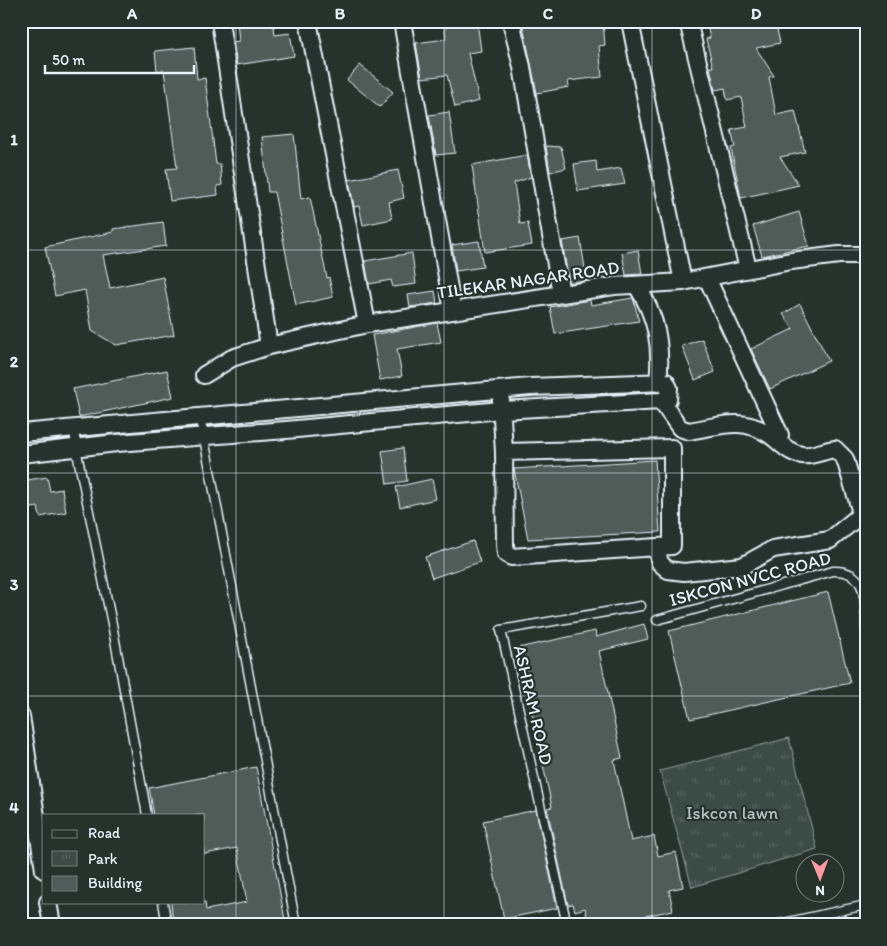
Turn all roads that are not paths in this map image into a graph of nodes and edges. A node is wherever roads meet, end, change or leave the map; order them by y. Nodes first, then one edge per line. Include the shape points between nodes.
1 (220, 21) edge
2 (308, 21) edge
3 (402, 21) edge
4 (511, 21) edge
5 (630, 21) edge
6 (688, 21) edge
7 (866, 255) edge
8 (748, 270) junction
9 (707, 278) junction
10 (684, 282) junction
11 (637, 286) junction
12 (561, 294) junction
13 (453, 311) junction
14 (367, 324) junction
15 (269, 346) junction
16 (204, 375) dead end
17 (658, 383) junction
18 (501, 390) junction
19 (661, 401) junction
20 (501, 410) junction
21 (200, 416) junction
22 (74, 427) junction
23 (21, 432) edge
24 (780, 435) dead end
25 (202, 437) junction
26 (76, 448) junction
27 (504, 452) junction
28 (21, 454) edge
29 (656, 547) junction
30 (641, 606) dead end
31 (657, 620) dead end
32 (866, 628) edge
33 (21, 716) edge
34 (147, 814) edge
35 (42, 857) edge
36 (48, 904) edge
37 (163, 904) edge
38 (866, 905) edge
39 (52, 925) edge
40 (167, 925) edge
41 (296, 925) edge
42 (567, 925) edge
43 (774, 925) edge

1 - 15 street
2 - 14 street
3 - 13 street
4 - 12 street via 522,67
5 - 10 street
6 - 8 street
7 - 8 street, TILEKAR NAGAR ROAD via 839,255
8 - 9 street, TILEKAR NAGAR ROAD
9 - 10 street, TILEKAR NAGAR ROAD
9 - 24 street
10 - 11 street, TILEKAR NAGAR ROAD
11 - 12 street, TILEKAR NAGAR ROAD
11 - 17 street via 656,328 660,362
12 - 13 street, TILEKAR NAGAR ROAD
13 - 14 street, TILEKAR NAGAR ROAD
14 - 15 street, TILEKAR NAGAR ROAD
15 - 16 street, TILEKAR NAGAR ROAD via 232,358
17 - 18 street
17 - 19 street via 666,382 669,388 668,399
18 - 20 street
18 - 21 street
19 - 20 street
19 - 29 street via 680,428 689,431 744,422 771,436 788,451 803,456 835,449 845,459 860,509 858,517 830,540 773,549 742,566 668,570 660,563
20 - 25 street
20 - 27 street
21 - 22 street
21 - 25 lane
22 - 23 street
22 - 26 lane
25 - 26 street
25 - 41 lane
26 - 28 street
26 - 34 lane
27 - 29 street via 506,554 511,557
27 - 29 street via 672,448 672,546
30 - 42 lane, ASHRAM ROAD via 501,630
31 - 32 lane, ISKCON NVCC ROAD via 833,571 846,571 857,576 863,590
33 - 35 street
36 - 39 street
37 - 40 lane
38 - 43 lane

